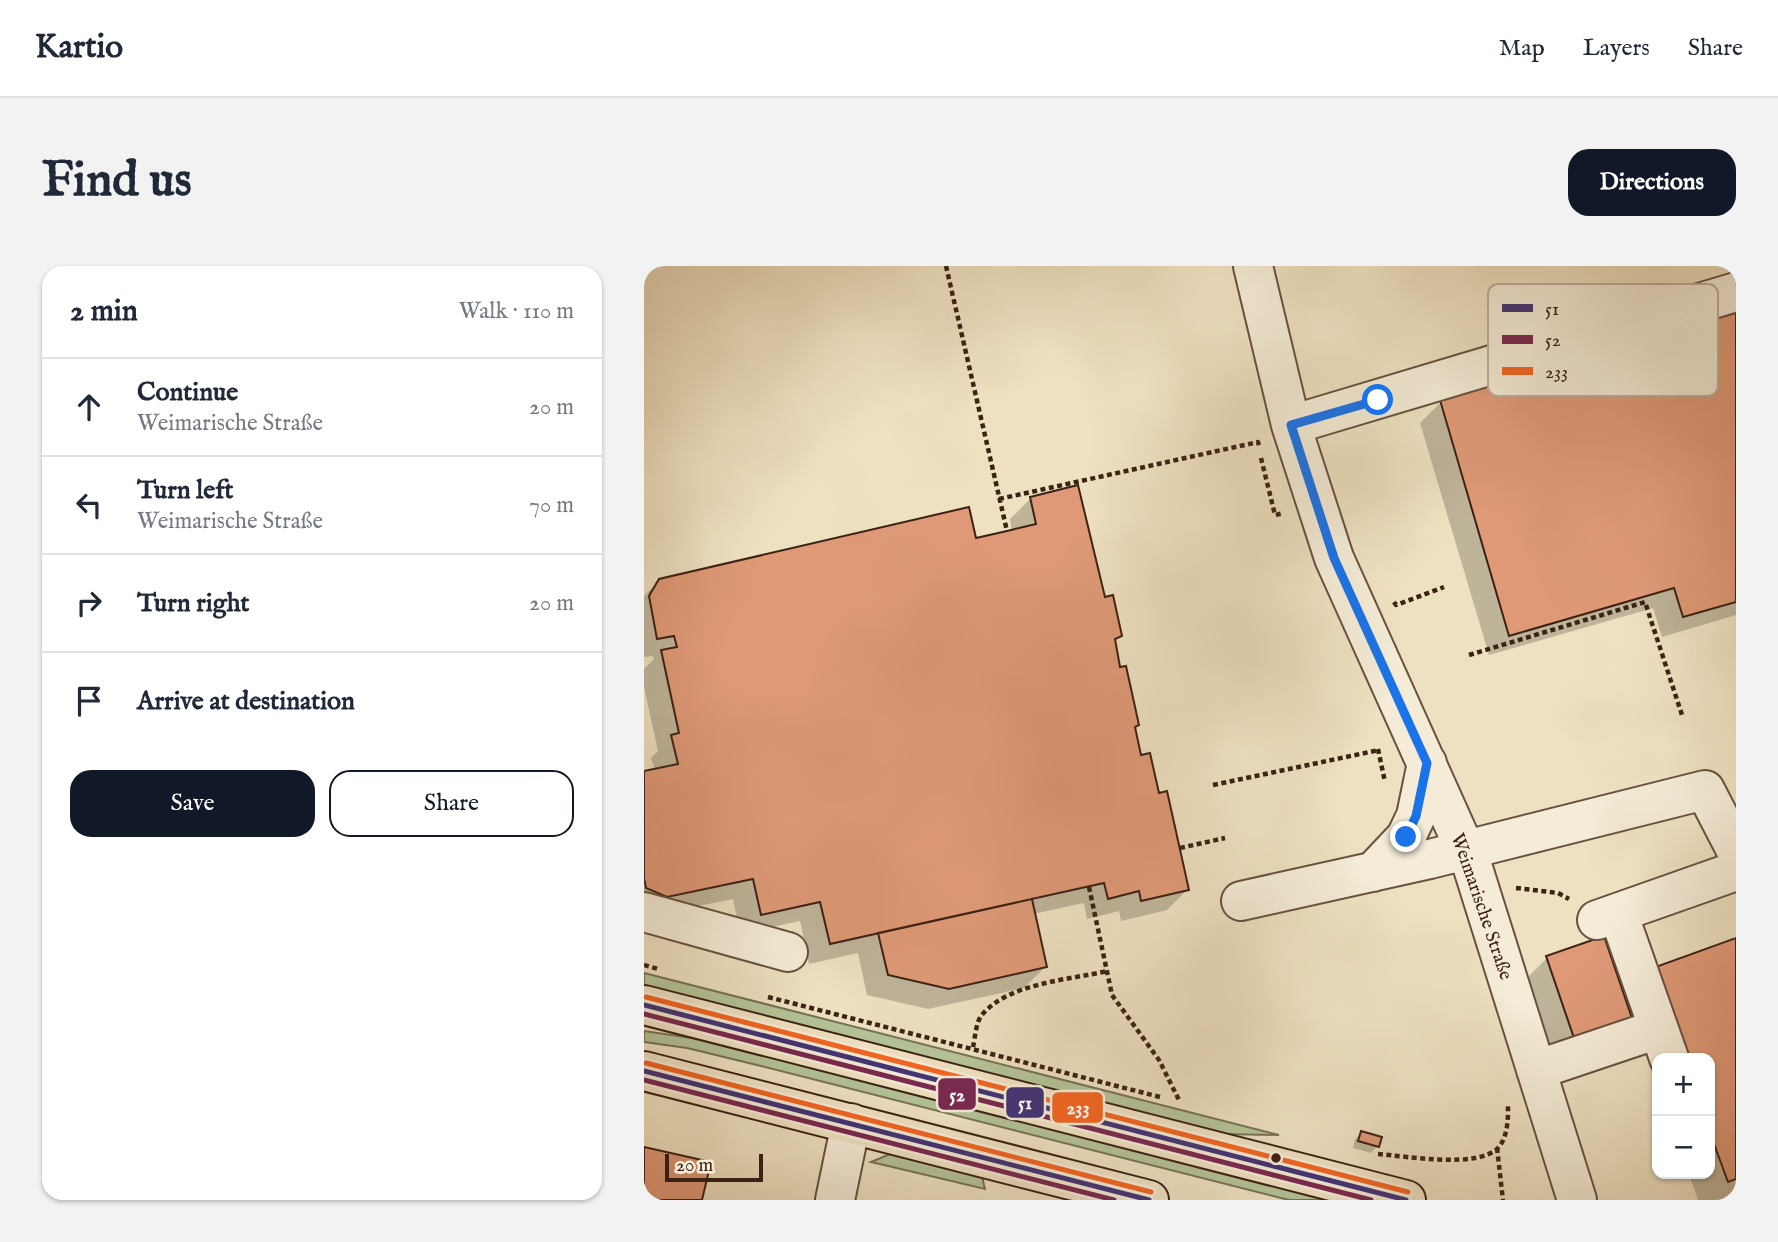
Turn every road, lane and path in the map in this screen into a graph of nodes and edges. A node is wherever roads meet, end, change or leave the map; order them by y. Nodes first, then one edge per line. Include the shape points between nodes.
1 (946, 266) edge
2 (1253, 266) edge
3 (1736, 292) edge
4 (1718, 297) edge
5 (1488, 367) edge
6 (1291, 425) junction
7 (999, 499) junction
8 (1288, 512) dead end
9 (1007, 531) dead end
10 (1469, 655) dead end
11 (1683, 718) dead end
12 (1378, 750) dead end
13 (1427, 763) junction
14 (1213, 785) dead end
15 (1225, 838) dead end
16 (1180, 848) dead end
17 (1465, 848) junction
18 (1736, 850) edge
19 (1736, 871) edge
20 (1373, 872) junction
21 (1089, 887) dead end
22 (1241, 901) dead end
23 (644, 912) edge
24 (788, 952) dead end
25 (644, 965) edge
26 (1107, 971) junction
27 (670, 972) dead end
28 (762, 995) dead end
29 (644, 1005) edge
30 (1664, 1044) edge
31 (973, 1047) junction
32 (1536, 1070) junction
33 (644, 1071) edge
34 (1505, 1094) dead end
35 (1180, 1102) junction
36 (1193, 1106) dead end
37 (851, 1124) junction
38 (1497, 1149) junction
39 (1378, 1154) dead end
40 (835, 1200) edge
41 (1149, 1200) edge
42 (1406, 1200) edge
43 (1503, 1200) edge
44 (1577, 1200) edge

1 - 7 path
2 - 6 street, Weimarische Straße
3 - 4 street
5 - 6 street
6 - 13 street, Weimarische Straße via 1334,558
7 - 8 path via 1258,442 1275,515
7 - 9 path
10 - 11 path via 1645,602
12 - 14 path
13 - 17 street, Weimarische Straße
13 - 20 street via 1416,816 1406,837
15 - 16 path
17 - 18 street via 1705,790
17 - 20 street
17 - 32 street, Weimarische Straße
19 - 30 street via 1608,916
20 - 22 street
21 - 26 path
23 - 24 street
25 - 27 path
26 - 31 path via 1021,989 980,1017
26 - 35 path via 1112,995 1159,1060
28 - 31 path
29 - 42 main road
30 - 32 street
31 - 35 path
32 - 44 street, Weimarische Straße
33 - 37 main road
34 - 38 path via 1506,1132
35 - 36 path
37 - 40 street
37 - 41 main road
38 - 39 path via 1459,1160
38 - 43 path

